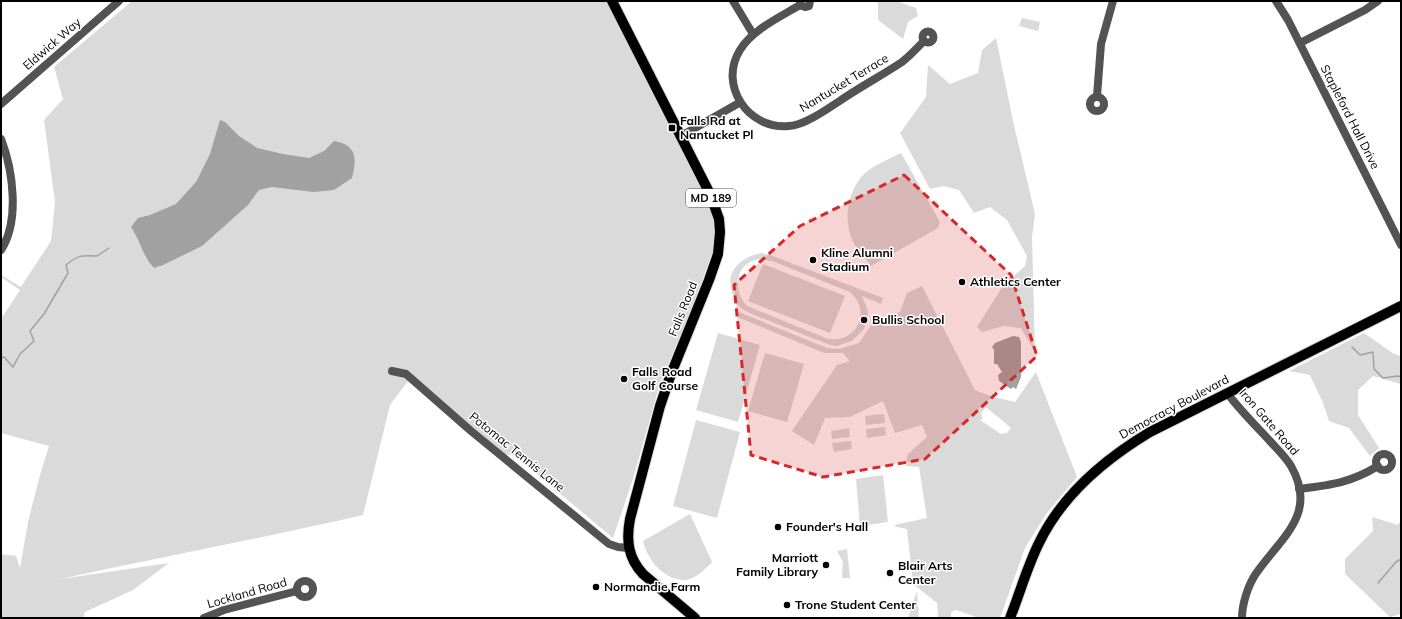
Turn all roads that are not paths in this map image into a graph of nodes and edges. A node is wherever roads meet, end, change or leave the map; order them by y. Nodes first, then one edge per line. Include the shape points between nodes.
1 (119, 1) edge
2 (612, 1) edge
3 (732, 1) edge
4 (810, 1) edge
5 (1113, 1) edge
6 (1276, 1) edge
7 (1378, 1) edge
8 (800, 3) edge
9 (753, 34) junction
10 (924, 41) dead end
11 (1300, 43) junction
12 (1097, 96) dead end
13 (740, 103) junction
14 (1, 104) edge
15 (681, 136) junction
16 (1, 139) edge
17 (1401, 245) edge
18 (1, 250) edge
19 (1401, 306) edge
20 (392, 371) dead end
21 (1227, 393) junction
22 (1378, 466) dead end
23 (1299, 489) junction
24 (628, 548) junction
25 (297, 592) dead end
26 (204, 618) edge
27 (695, 618) edge
28 (1010, 618) edge
29 (1242, 618) edge

1 - 14 street, Eldwick Way
2 - 15 main road, Falls Road / MD 189
3 - 9 street
4 - 8 street, Nantucket Terrace via 807,7
5 - 12 street via 1101,44
6 - 11 street, Stapleford Hall Drive
7 - 11 street
8 - 9 street, Nantucket Terrace
9 - 13 street, Nantucket Terrace via 740,50 733,70 734,86
10 - 13 street, Nantucket Terrace via 902,62 800,124 770,125 753,116
11 - 17 street, Stapleford Hall Drive
13 - 15 street
15 - 24 main road, Falls Road / MD 189 via 715,206 719,219 720,243 709,280 660,406 630,519
16 - 18 street via 8,162 12,216 10,230
19 - 21 main road, Democracy Boulevard
20 - 24 street, Potomac Tennis Lane via 406,374 609,544
21 - 23 street, Iron Gate Road via 1285,458 1294,472
21 - 28 main road, Democracy Boulevard via 1137,440 1112,457 1088,479 1058,513 1039,544
22 - 23 street via 1348,481
23 - 29 street, Iron Gate Road via 1300,507 1297,516 1286,537 1254,576
24 - 27 main road, Falls Road / MD 189 via 640,571
25 - 26 street, Lockland Road via 224,610

